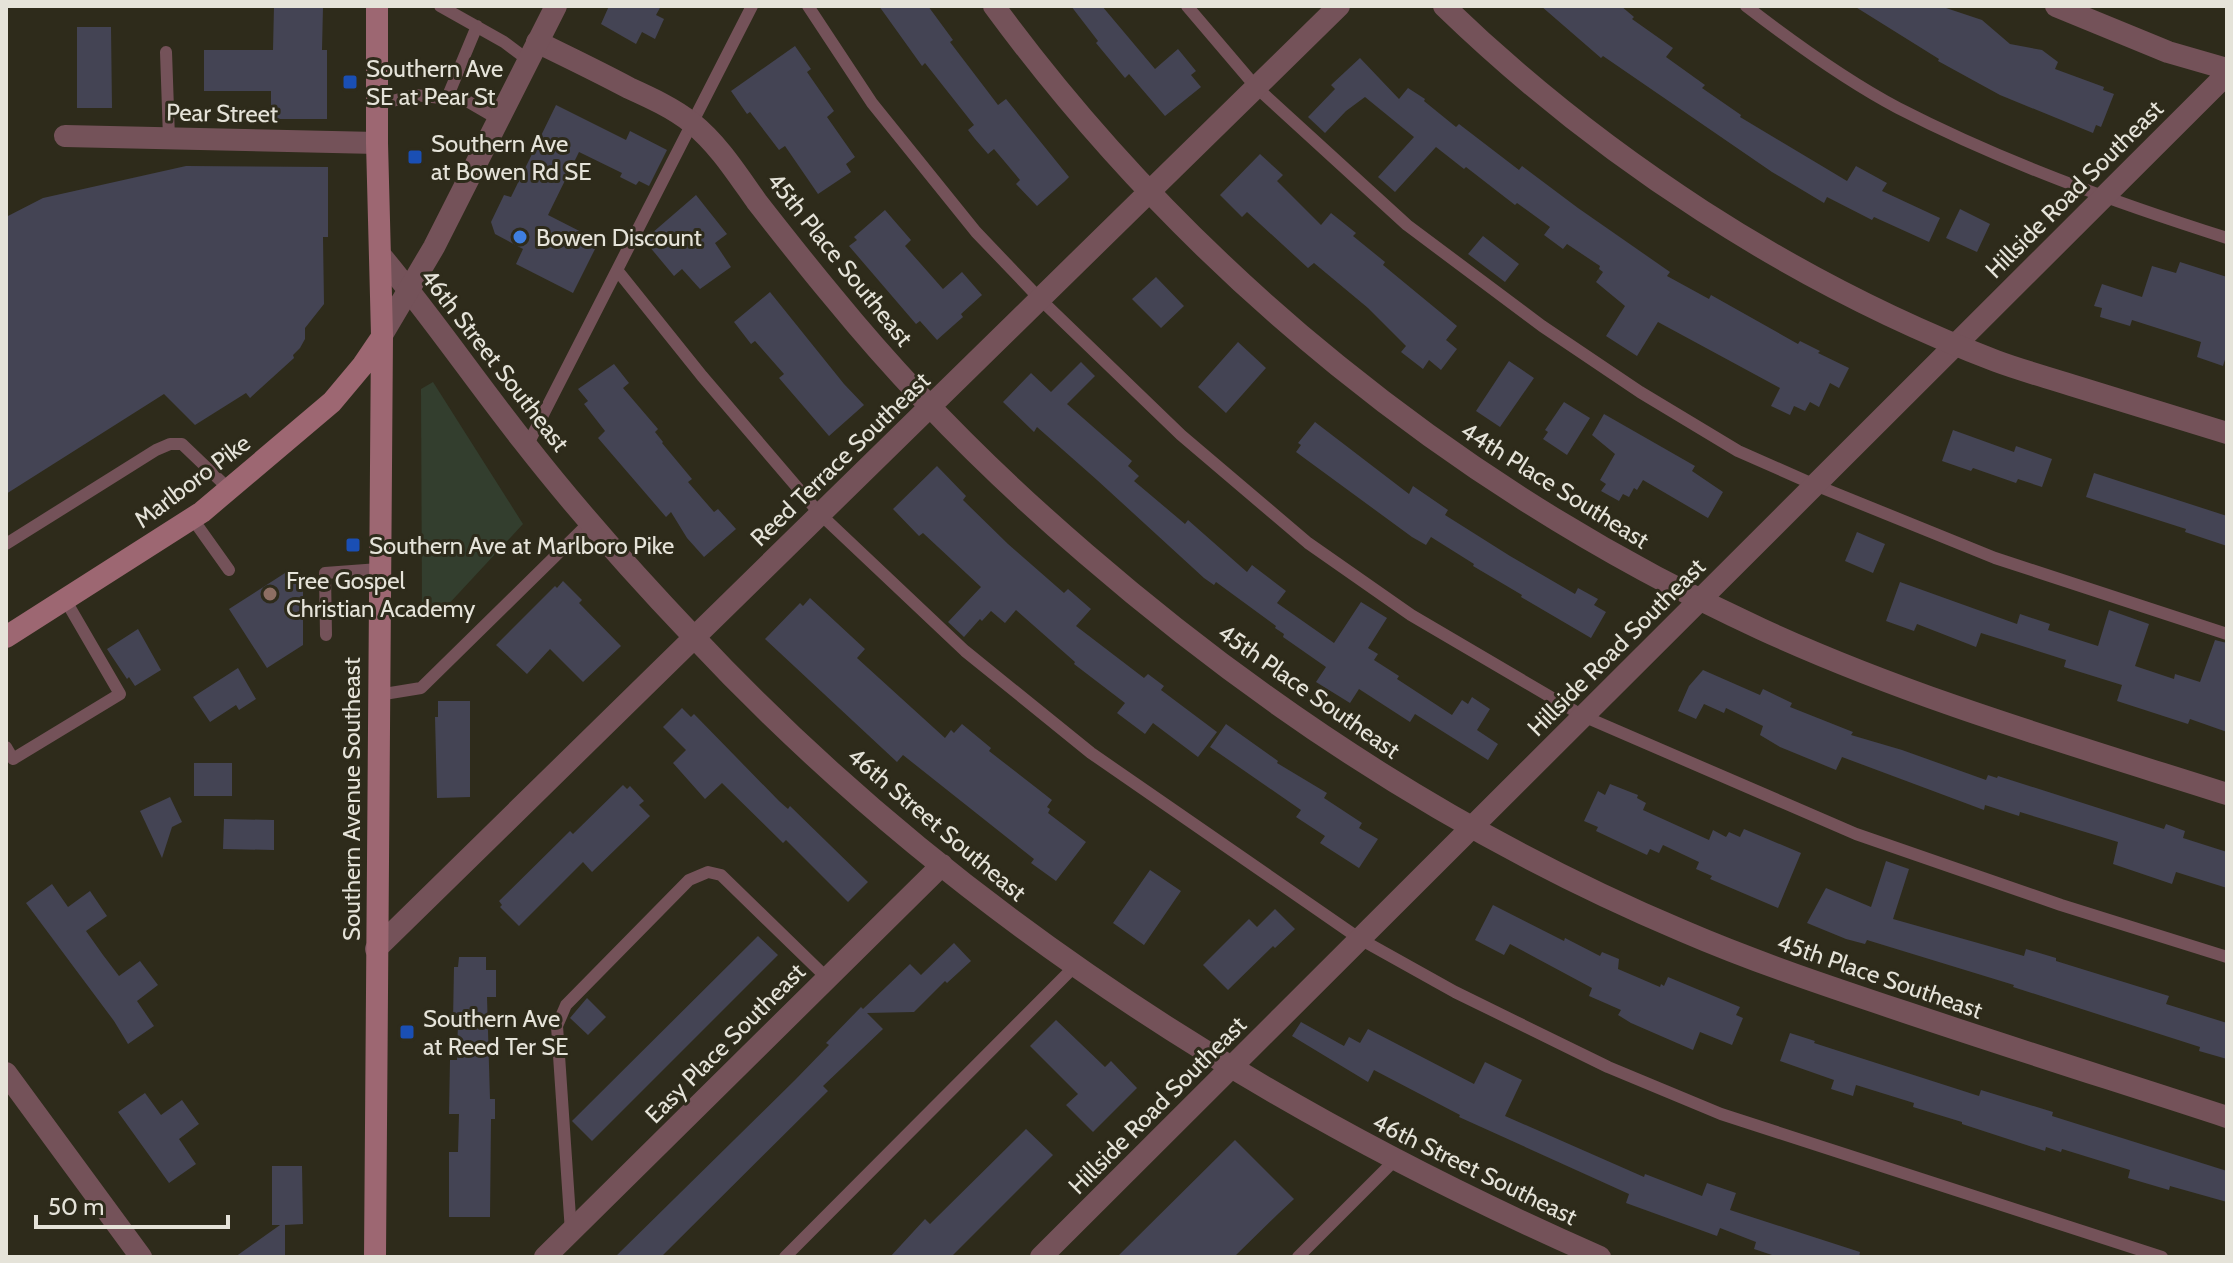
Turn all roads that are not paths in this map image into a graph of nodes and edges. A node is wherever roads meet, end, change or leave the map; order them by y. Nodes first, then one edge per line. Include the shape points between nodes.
1 (377, 6) edge
2 (440, 6) edge
3 (556, 6) edge
4 (752, 6) edge
5 (808, 6) edge
6 (994, 6) edge
7 (1187, 6) edge
8 (1339, 6) edge
9 (1444, 6) edge
10 (1746, 6) edge
11 (2056, 6) edge
12 (477, 26) junction
13 (533, 51) junction
14 (166, 52) dead end
15 (2227, 71) edge
16 (1256, 87) junction
17 (447, 98) junction
18 (377, 105) junction
19 (498, 119) junction
20 (692, 123) junction
21 (65, 136) dead end
22 (169, 138) junction
23 (377, 143) junction
24 (1150, 192) junction
25 (2104, 197) junction
26 (2227, 238) edge
27 (382, 257) junction
28 (617, 270) junction
29 (409, 289) junction
30 (1041, 300) junction
31 (382, 335) junction
32 (1956, 344) junction
33 (930, 406) junction
34 (2227, 433) edge
35 (527, 446) junction
36 (1815, 485) junction
37 (229, 489) junction
38 (820, 514) junction
39 (192, 518) junction
40 (590, 522) junction
41 (6, 544) edge
42 (379, 569) junction
43 (229, 570) dead end
44 (1700, 599) junction
45 (66, 601) junction
46 (2227, 634) edge
47 (326, 635) dead end
48 (6, 637) edge
49 (694, 638) junction
50 (378, 695) junction
51 (1583, 716) junction
52 (6, 747) edge
53 (2227, 794) edge
54 (1472, 826) junction
55 (942, 865) junction
56 (1360, 939) junction
57 (376, 949) junction
58 (2227, 957) edge
59 (1075, 966) junction
60 (828, 979) junction
61 (1230, 1068) junction
62 (6, 1073) edge
63 (2227, 1117) edge
64 (1395, 1160) junction
65 (571, 1232) junction
66 (141, 1257) edge
67 (375, 1257) edge
68 (545, 1257) edge
69 (785, 1257) edge
70 (1041, 1257) edge
71 (1298, 1257) edge
72 (1600, 1257) edge
73 (2162, 1257) edge

1 - 18 main road, Southern Avenue Southeast
2 - 12 lane
3 - 13 street
4 - 20 lane
5 - 30 lane via 872,103 976,232
6 - 24 street, 44th Place Southeast
7 - 16 lane
8 - 16 street, Reed Terrace Southeast
9 - 32 street via 1548,98 1682,196 1826,282
10 - 25 lane via 1896,107
11 - 15 street
12 - 13 lane
12 - 17 lane
13 - 19 street
13 - 20 street, 45th Place Southeast via 670,108
14 - 22 lane
15 - 25 street, Hillside Road Southeast
16 - 24 street, Reed Terrace Southeast
16 - 36 lane via 1407,225 1542,326 1738,451
17 - 18 lane via 415,95
17 - 19 lane via 467,101
18 - 23 main road, Southern Avenue Southeast
19 - 29 street
20 - 28 lane
20 - 33 street, 45th Place Southeast via 720,151 838,304
21 - 22 street, Pear Street
22 - 23 street, Pear Street
23 - 27 main road, Southern Avenue Southeast
24 - 30 street, Reed Terrace Southeast
24 - 44 street, 44th Place Southeast via 1271,308 1403,417 1542,512
25 - 26 lane
25 - 32 street, Hillside Road Southeast
27 - 29 street, 46th Street Southeast
27 - 31 main road, Southern Avenue Southeast
28 - 35 lane
28 - 38 lane
29 - 31 street
29 - 35 street, 46th Street Southeast
30 - 33 street, Reed Terrace Southeast
30 - 51 lane via 1181,435 1308,543 1411,615
31 - 37 main road, Marlboro Pike via 332,402
31 - 42 main road, Southern Avenue Southeast
32 - 34 street
32 - 36 street, Hillside Road Southeast
33 - 38 street, Reed Terrace Southeast
33 - 54 street, 45th Place Southeast via 1050,523 1199,647 1358,758
35 - 40 street, 46th Street Southeast
36 - 44 street, Hillside Road Southeast
36 - 46 lane via 1995,558
37 - 39 main road, Marlboro Pike
37 - 41 lane via 182,444 170,444
38 - 49 street, Reed Terrace Southeast
38 - 56 lane via 965,651 1091,753
39 - 43 lane
39 - 45 main road, Marlboro Pike
40 - 49 street, 46th Street Southeast
40 - 50 lane via 421,688
42 - 47 lane via 325,573
42 - 50 main road, Southern Avenue Southeast
44 - 51 street, Hillside Road Southeast
44 - 53 street, 44th Place Southeast via 1896,685
45 - 48 main road, Marlboro Pike
45 - 52 lane via 120,694 13,759
49 - 55 street, 46th Street Southeast via 789,732
49 - 57 street, Reed Terrace Southeast
50 - 57 main road, Southern Avenue Southeast
51 - 54 street, Hillside Road Southeast
51 - 58 lane via 1856,834
54 - 56 street, Hillside Road Southeast
54 - 63 street, 45th Place Southeast via 1619,903 1760,962
55 - 59 street, 46th Street Southeast
55 - 60 street, Easy Place Southeast
56 - 61 street, Hillside Road Southeast
56 - 73 lane via 1608,1067 1721,1114
57 - 67 main road, Southern Avenue Southeast
59 - 61 street, 46th Street Southeast
59 - 69 lane
60 - 65 street, Easy Place Southeast
60 - 65 lane via 721,875 708,872 689,880 566,1005 557,1026
61 - 64 street, 46th Street Southeast
61 - 70 street, Hillside Road Southeast
62 - 66 street
64 - 71 lane
64 - 72 street, 46th Street Southeast
65 - 68 street, Easy Place Southeast

